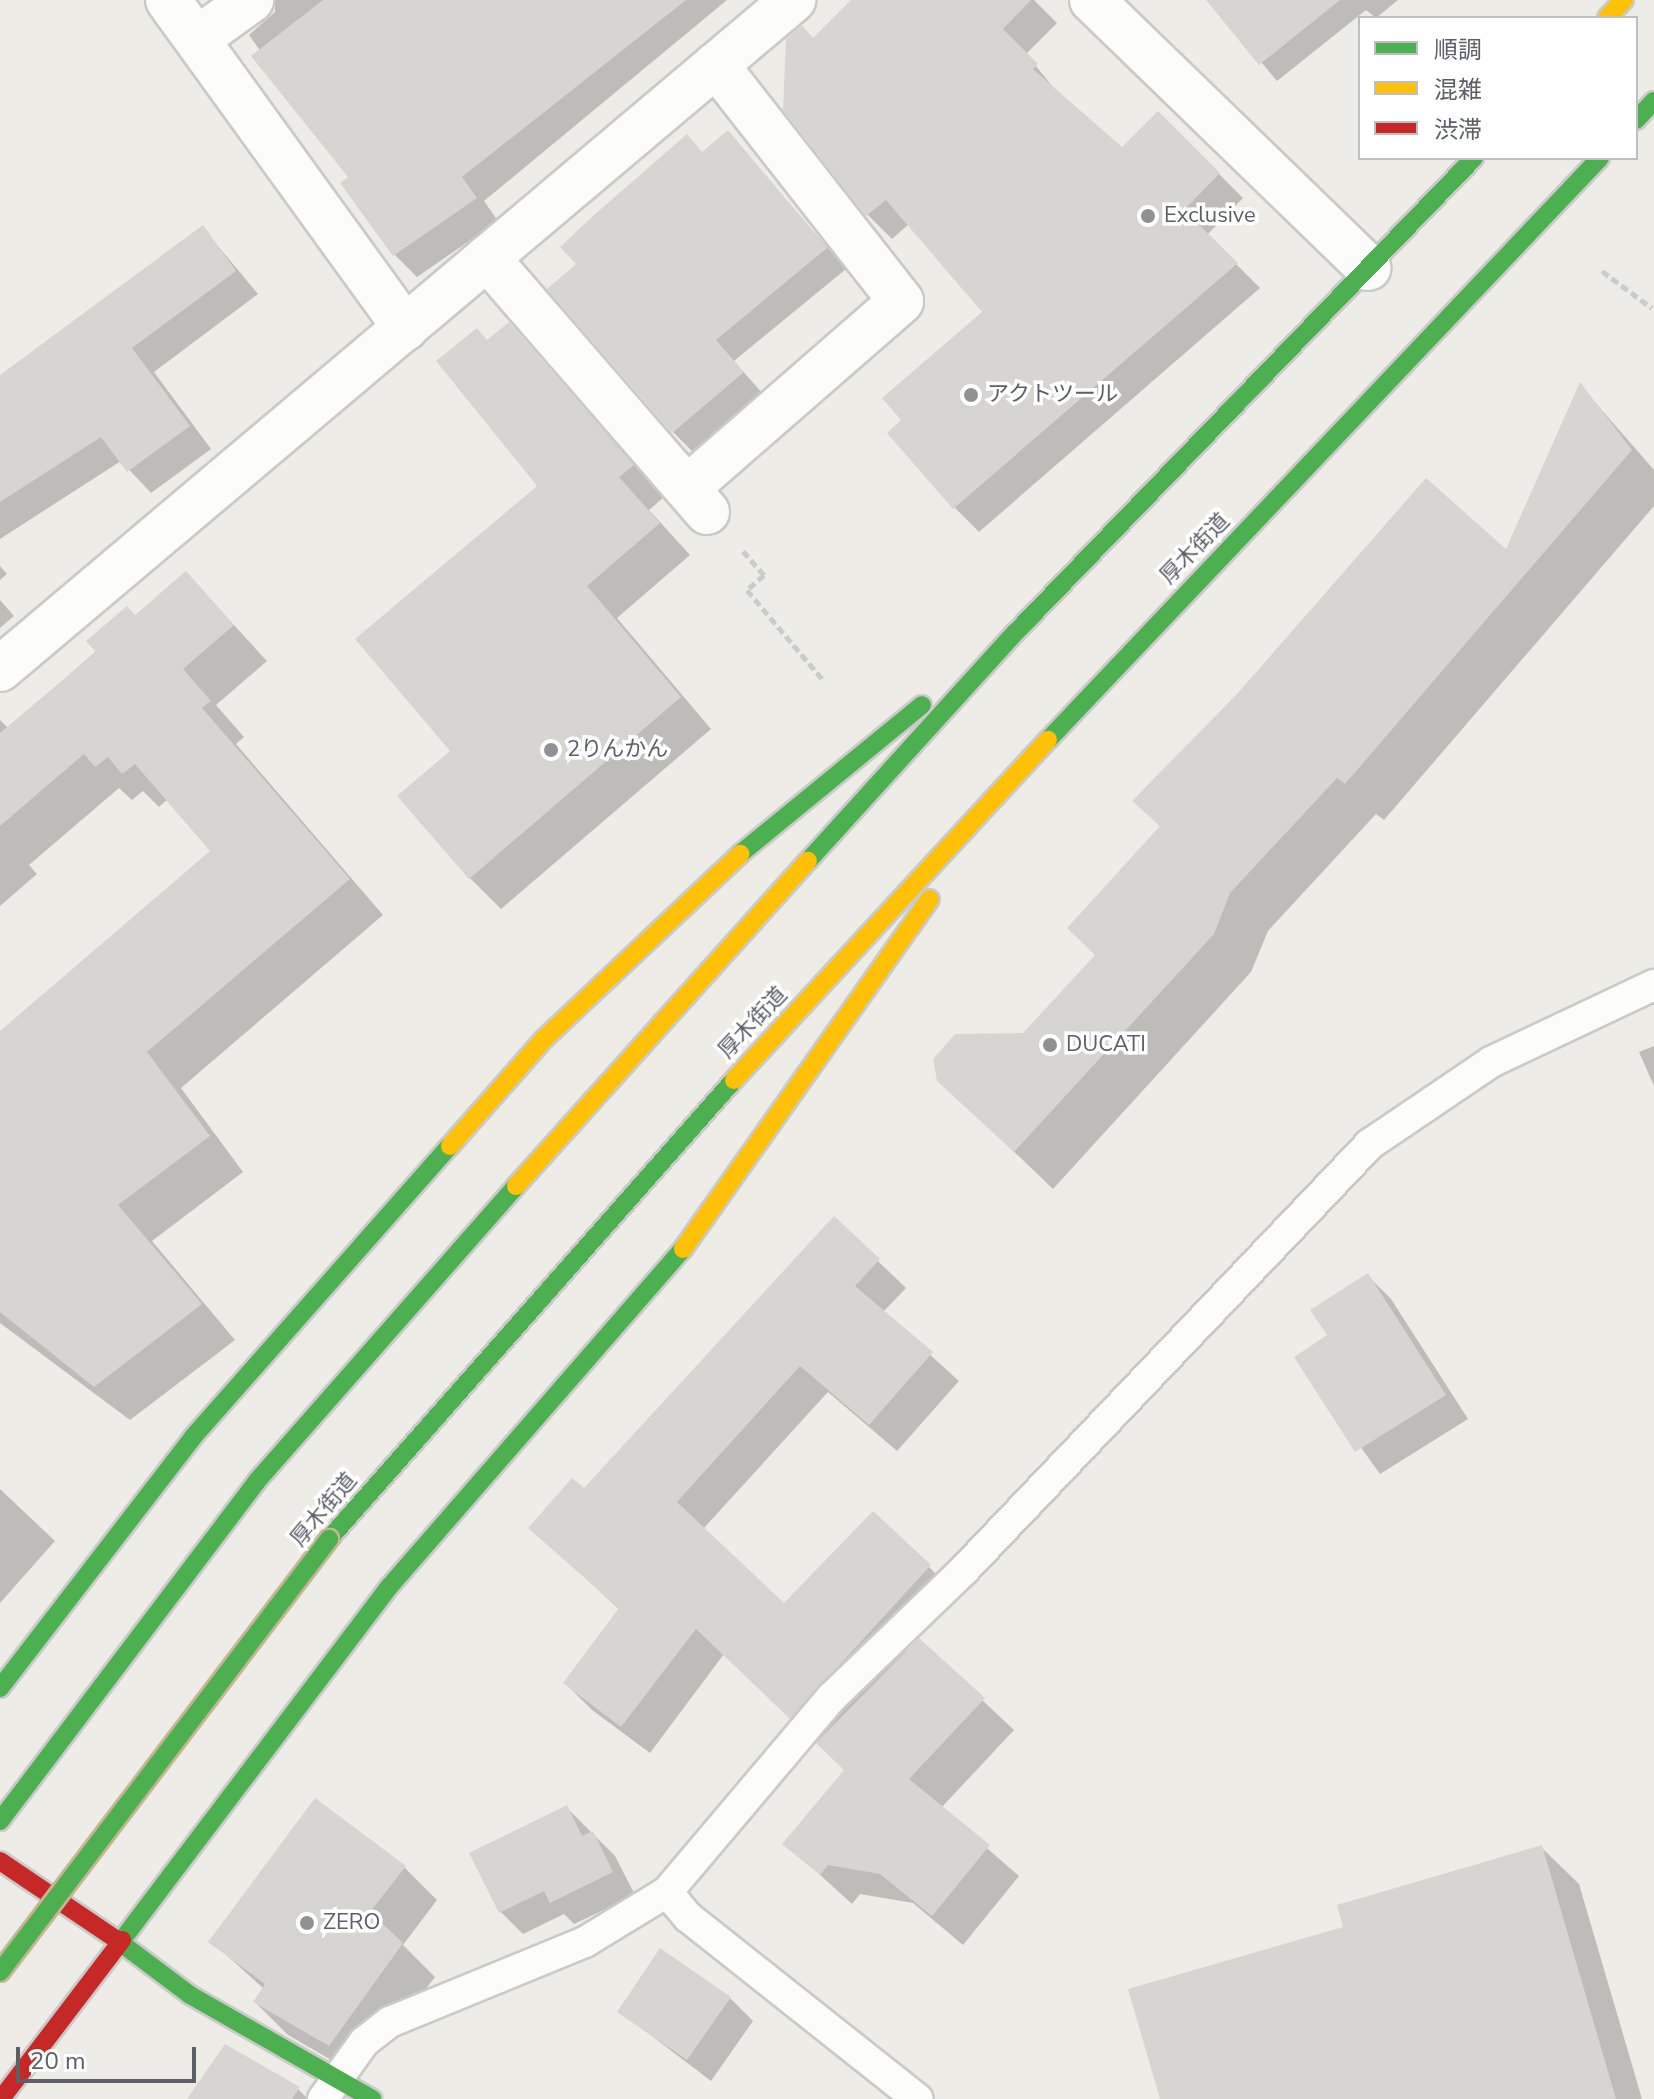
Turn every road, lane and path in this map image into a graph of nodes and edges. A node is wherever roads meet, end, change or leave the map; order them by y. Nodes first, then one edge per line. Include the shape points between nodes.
1 (168, 0) edge
2 (251, 0) edge
3 (793, 0) edge
4 (1092, 0) edge
5 (1624, 0) edge
6 (1609, 16) edge
7 (197, 39) junction
8 (716, 65) junction
9 (1654, 101) edge
10 (1638, 118) edge
11 (1472, 160) edge
12 (1598, 160) edge
13 (487, 258) junction
14 (1369, 268) junction
15 (1602, 271) dead end
16 (1653, 307) edge
17 (1654, 315) edge
18 (405, 328) junction
19 (697, 500) junction
20 (1016, 632) junction
21 (0, 669) edge
22 (824, 681) dead end
23 (1020, 769) junction
24 (1654, 985) edge
25 (0, 1688) edge
26 (0, 1821) edge
27 (0, 1861) edge
28 (667, 1892) junction
29 (117, 1940) junction
30 (0, 1972) edge
31 (329, 2087) edge
32 (1, 2099) edge
33 (372, 2099) edge
34 (918, 2099) edge

1 - 7 street
2 - 7 street
3 - 8 street
4 - 14 street
5 - 6 main road
7 - 18 street
8 - 13 street
8 - 19 street via 901,301
9 - 10 main road
11 - 14 main road
12 - 23 main road, 厚木街道
13 - 18 street
13 - 19 street
14 - 20 main road
15 - 16 path
16 - 17 path
18 - 21 street
19 - 22 path via 764,575 747,590
20 - 25 main road via 783,813 544,1039 193,1437
20 - 26 main road via 257,1481
23 - 29 main road via 711,1217 389,1587
23 - 30 main road, 厚木街道, bridge via 629,1194 329,1539
24 - 28 lane via 1491,1062 1370,1144 963,1571 831,1698
27 - 29 main road
28 - 31 lane via 585,1942 390,2022
28 - 34 lane via 688,1917
29 - 31 main road
29 - 32 main road
31 - 33 main road

